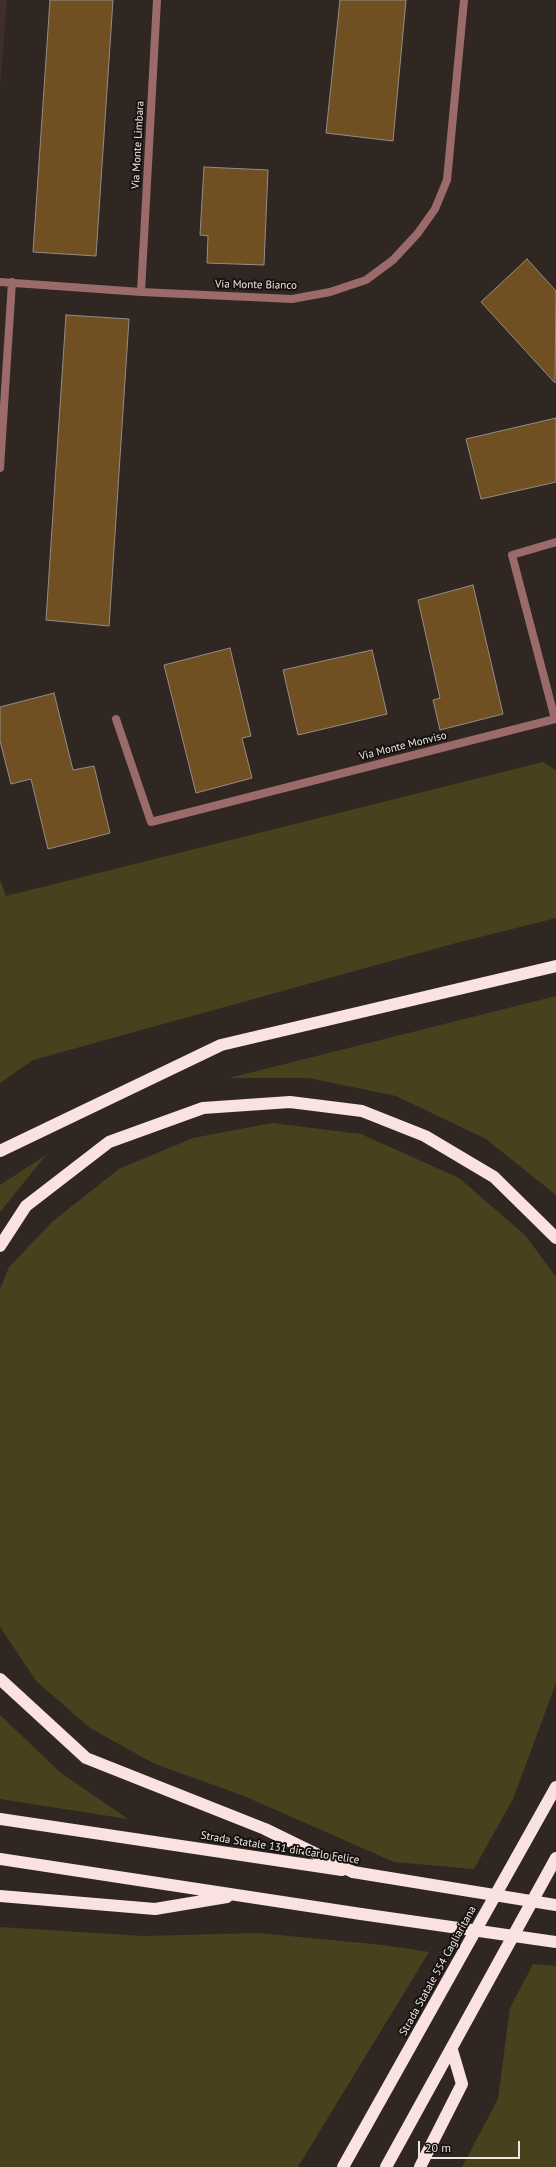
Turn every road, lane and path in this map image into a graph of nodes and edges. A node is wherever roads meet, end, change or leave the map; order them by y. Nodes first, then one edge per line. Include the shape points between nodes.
1 (157, 0) edge
2 (464, 0) edge
3 (0, 282) edge
4 (12, 282) junction
5 (141, 292) junction
6 (0, 468) edge
7 (556, 542) edge
8 (116, 719) dead end
9 (556, 966) edge
10 (0, 1151) edge
11 (556, 1238) edge
12 (0, 1246) edge
13 (0, 1678) edge
14 (556, 1777) edge
15 (556, 1787) edge
16 (549, 1799) junction
17 (0, 1819) edge
18 (556, 1858) edge
19 (0, 1859) edge
20 (353, 1872) junction
21 (0, 1896) edge
22 (237, 1896) junction
23 (556, 1905) edge
24 (556, 1942) edge
25 (452, 2050) junction
26 (343, 2167) edge
27 (386, 2167) edge
28 (420, 2167) edge

1 - 5 street, Via Monte Limbara
2 - 5 street, Via Monte Bianco via 447,180 431,215 392,260 366,280 330,292 292,299
3 - 4 street, Via Monte Bianco
4 - 5 street, Via Monte Bianco
4 - 6 street
7 - 8 street, Via Monte Monviso via 512,555 556,719 151,822
9 - 10 highway via 221,1044
11 - 12 highway via 494,1177 424,1136 362,1111 290,1102 203,1108 109,1142 26,1206
13 - 20 highway via 86,1758 264,1828
14 - 16 highway
15 - 16 highway, Strada Statale 554 Cagliaritana
16 - 26 highway, Strada Statale 554 Cagliaritana
17 - 20 highway, Strada Statale 131 dir Carlo Felice
18 - 25 highway
19 - 22 highway
20 - 23 highway, Strada Statale 131 dir Carlo Felice, bridge
21 - 22 highway via 155,1909
22 - 24 highway, bridge
25 - 27 highway
25 - 28 highway via 462,2084

